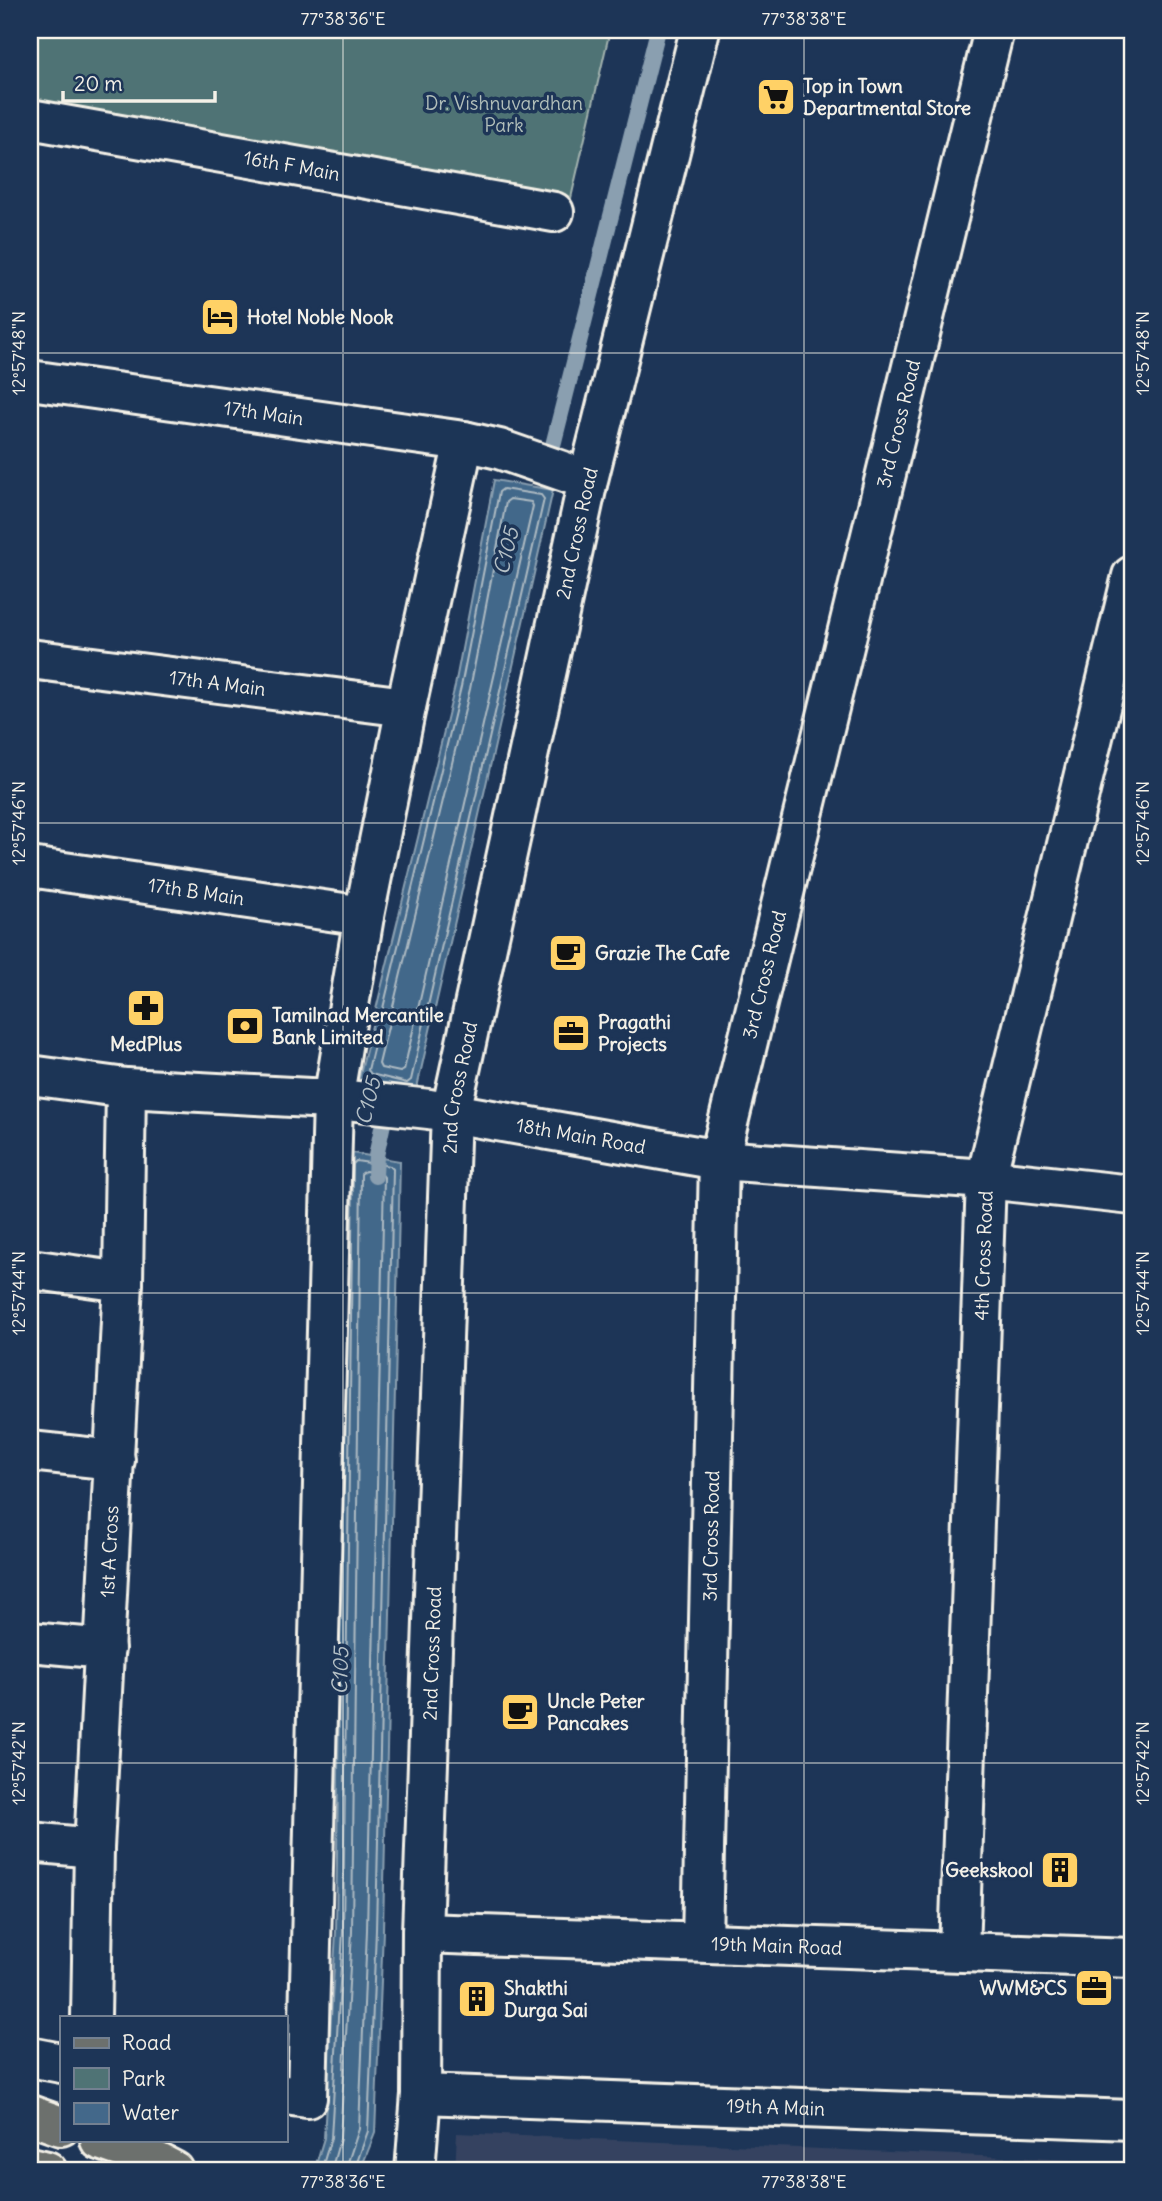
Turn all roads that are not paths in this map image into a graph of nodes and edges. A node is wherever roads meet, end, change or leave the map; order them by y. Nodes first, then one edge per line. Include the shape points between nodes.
1 (700, 30) edge
2 (995, 30) edge
3 (30, 119) edge
4 (554, 212) dead end
5 (30, 380) edge
6 (482, 445) junction
7 (574, 475) junction
8 (1132, 576) edge
9 (30, 659) edge
10 (406, 707) junction
11 (30, 867) edge
12 (364, 916) junction
13 (30, 1075) edge
14 (126, 1088) junction
15 (340, 1100) junction
16 (440, 1111) junction
17 (719, 1160) junction
18 (986, 1179) junction
19 (1132, 1195) edge
20 (30, 1269) edge
21 (123, 1282) junction
22 (30, 1451) edge
23 (115, 1460) junction
24 (30, 1642) edge
25 (105, 1649) junction
26 (30, 1842) edge
27 (94, 1848) junction
28 (422, 1933) junction
29 (702, 1942) junction
30 (959, 1951) junction
31 (1132, 1958) edge
32 (91, 2016) edge
33 (30, 2057) edge
34 (60, 2063) edge
35 (421, 2094) junction
36 (287, 2095) edge
37 (30, 2115) edge
38 (1132, 2120) edge
39 (60, 2126) edge
40 (106, 2142) edge
41 (30, 2167) edge
42 (47, 2171) edge
43 (174, 2171) edge
44 (415, 2171) edge

1 - 7 street, 2nd Cross Road
2 - 17 street, 3rd Cross Road
3 - 4 street, 16th F Main
5 - 6 street, 17th Main
6 - 7 street, 17th Main
6 - 10 street
7 - 16 street, 2nd Cross Road
8 - 18 street, 4th Cross Road
9 - 10 street, 17th A Main
10 - 12 street
11 - 12 street, 17th B Main
12 - 15 street
13 - 14 street, 18th Main Road
14 - 15 street, 18th Main Road
14 - 21 street, 1st A Cross
15 - 16 street, 18th Main Road
15 - 36 street via 307,2098
16 - 17 street, 18th Main Road
16 - 28 street, 2nd Cross Road
17 - 18 street, 18th Main Road
17 - 29 street, 3rd Cross Road
18 - 19 street, 18th Main Road
18 - 30 street, 4th Cross Road
20 - 21 street
21 - 23 street, 1st A Cross
22 - 23 street
23 - 25 street, 1st A Cross
24 - 25 street
25 - 27 street, 1st A Cross
26 - 27 street
27 - 32 street, 1st A Cross
28 - 29 street, 19th Main Road
28 - 35 street, 2nd Cross Road
29 - 30 street, 19th Main Road
30 - 31 street, 19th Main Road
33 - 34 street
35 - 38 street, 19th A Main
35 - 44 street, 2nd Cross Road
37 - 39 main road
40 - 43 main road
41 - 42 main road

